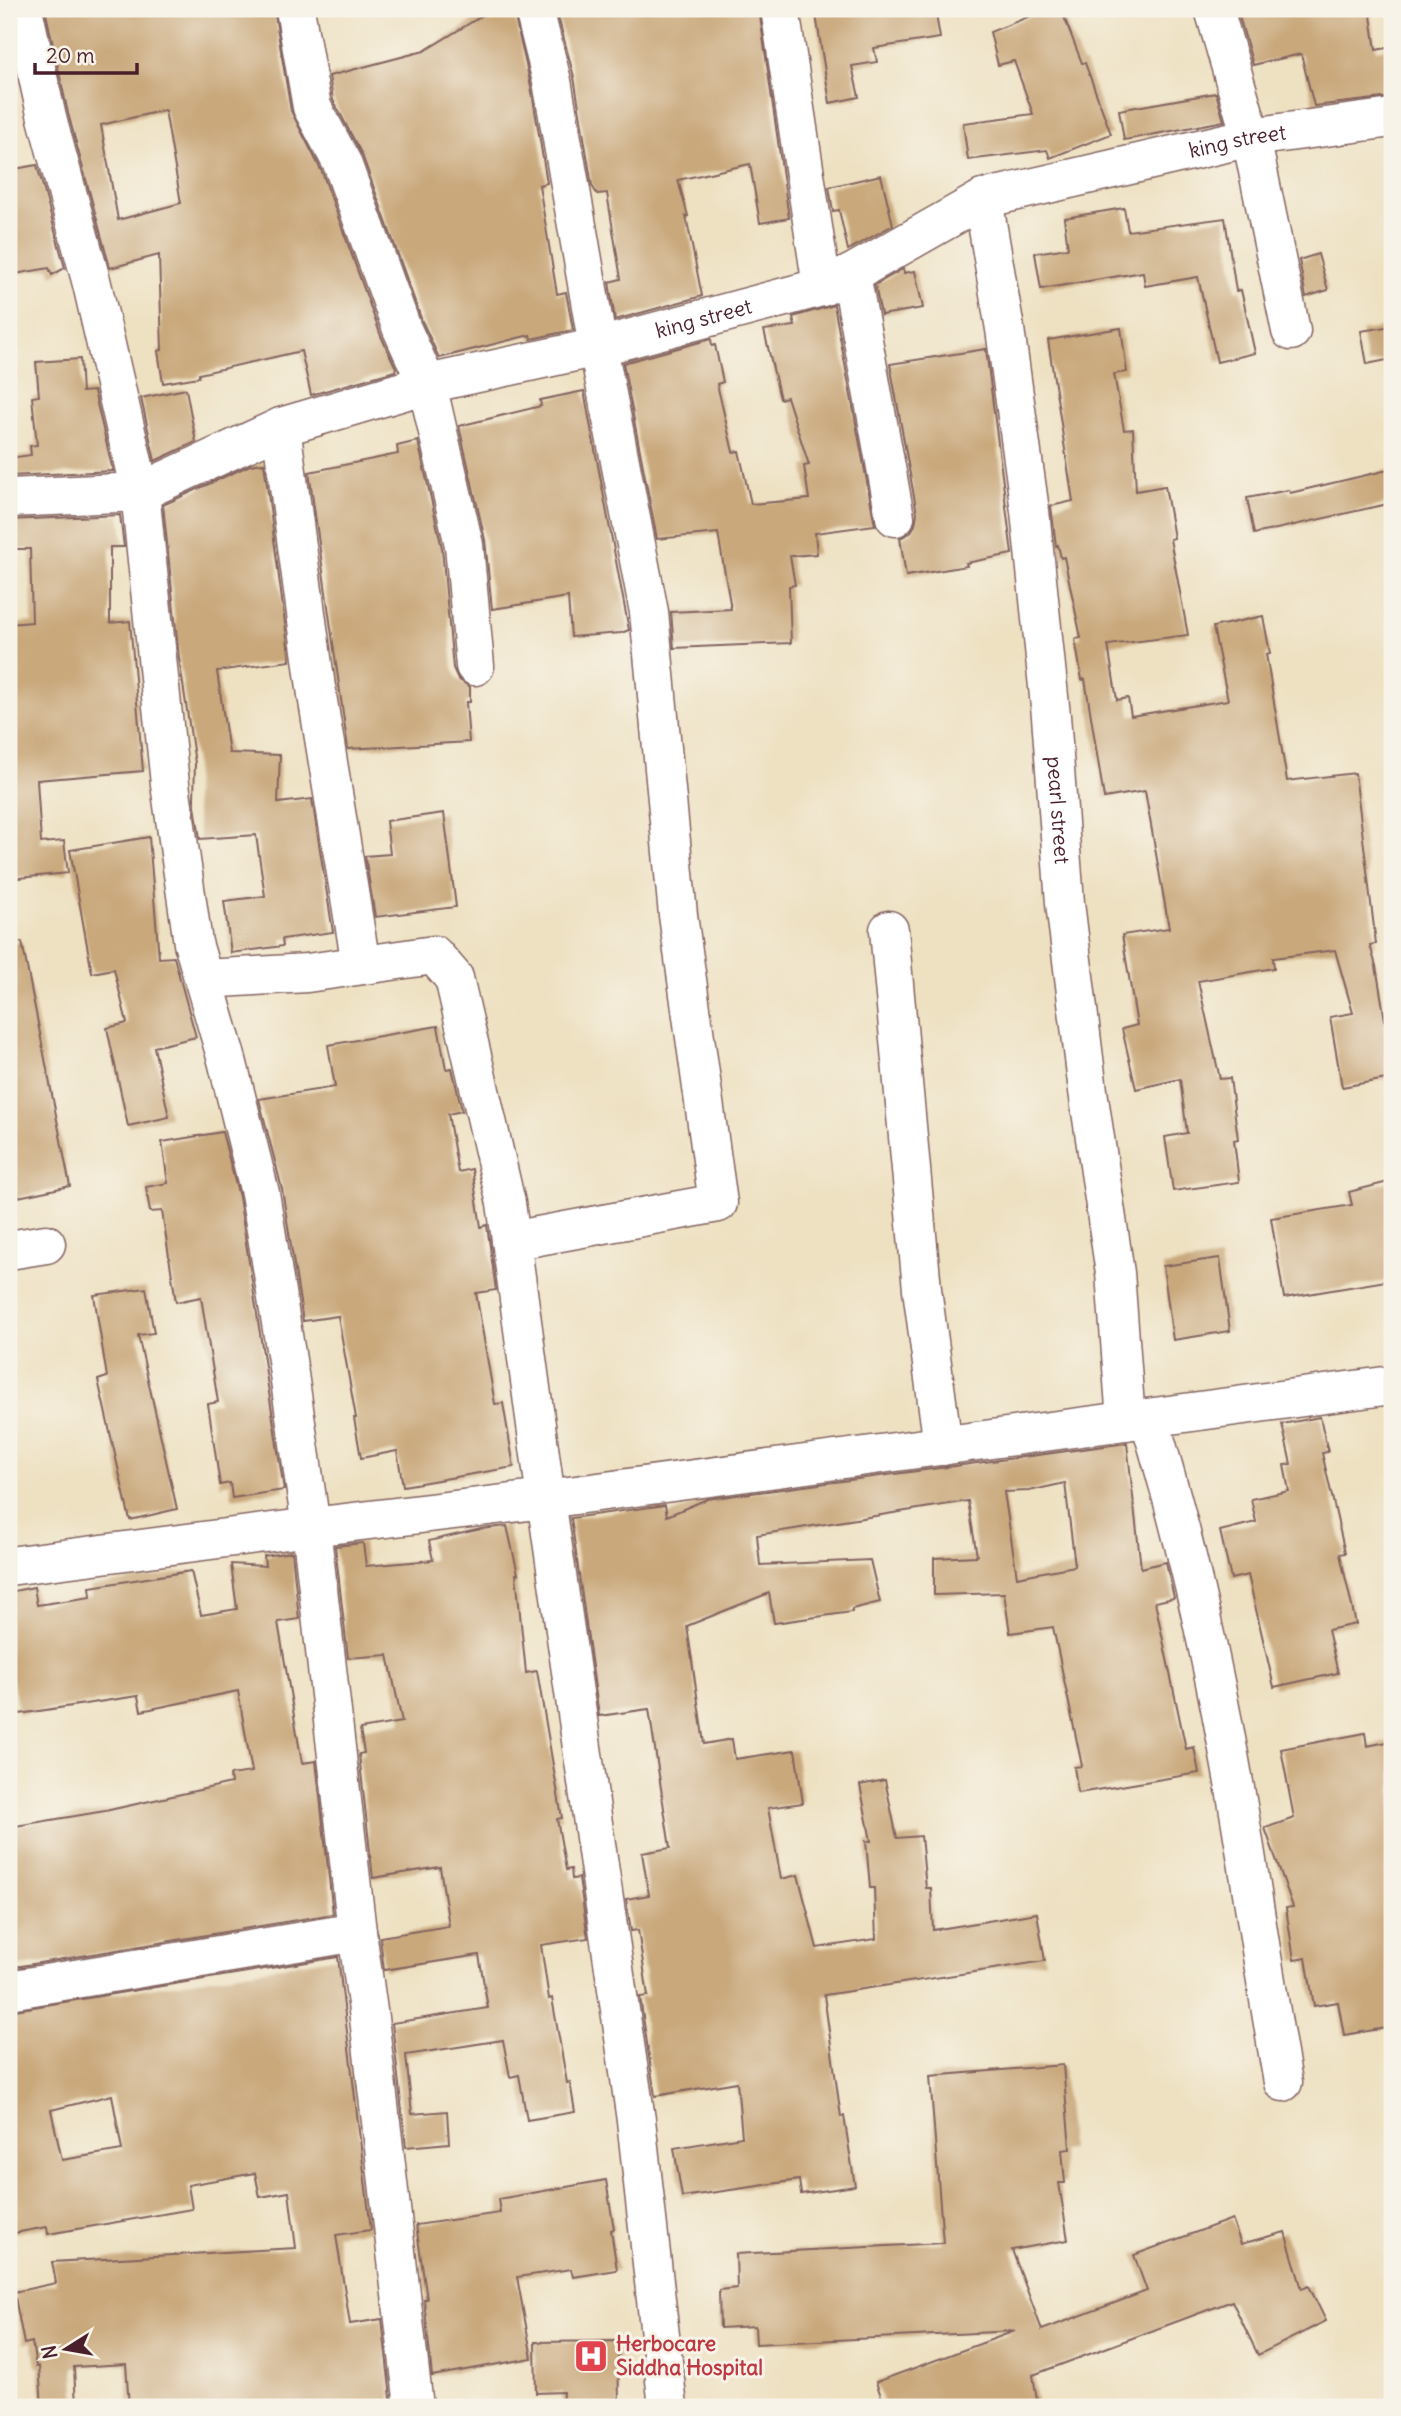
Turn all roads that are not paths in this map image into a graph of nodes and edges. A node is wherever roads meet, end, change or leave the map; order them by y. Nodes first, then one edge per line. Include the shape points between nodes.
1 (23, 9) edge
2 (295, 9) edge
3 (534, 9) edge
4 (780, 9) edge
5 (1214, 9) edge
6 (1392, 118) edge
7 (1251, 137) junction
8 (983, 199) junction
9 (837, 281) junction
10 (1291, 331) dead end
11 (598, 347) junction
12 (426, 384) junction
13 (281, 427) junction
14 (140, 492) junction
15 (9, 498) edge
16 (895, 517) dead end
17 (475, 666) dead end
18 (889, 930) dead end
19 (361, 965) junction
20 (204, 979) junction
21 (511, 1241) junction
22 (47, 1244) dead end
23 (9, 1250) edge
24 (1392, 1385) edge
25 (1138, 1419) junction
26 (943, 1446) junction
27 (546, 1499) junction
28 (311, 1527) junction
29 (9, 1566) edge
30 (357, 1932) junction
31 (9, 1990) edge
32 (1283, 2082) dead end
33 (414, 2407) edge
34 (668, 2407) edge

1 - 14 street
2 - 12 street via 312,107 342,163
3 - 11 street via 552,81
4 - 9 street
5 - 7 street
6 - 7 street, king street
7 - 8 street, king street
7 - 10 street
8 - 9 street, king street
8 - 25 street, pearl street via 1030,511 1065,903 1088,1091
9 - 11 street, king street
9 - 16 street
11 - 12 street, king street
11 - 21 street via 649,612 678,915 718,1203
12 - 13 street, king street
12 - 17 street via 464,545
13 - 14 street, king street
13 - 19 street via 317,695
14 - 15 street, king street
14 - 20 street via 170,784 193,943
18 - 26 street via 922,1289
19 - 20 street via 307,974
19 - 21 street via 435,955 454,978
20 - 28 street via 260,1193
21 - 27 street
22 - 23 street
24 - 25 street
25 - 26 street
25 - 32 street, pearl street via 1189,1561 1237,1799
26 - 27 street
27 - 28 street
27 - 34 street via 636,2120
28 - 29 street
28 - 30 street
30 - 31 street
30 - 33 street

